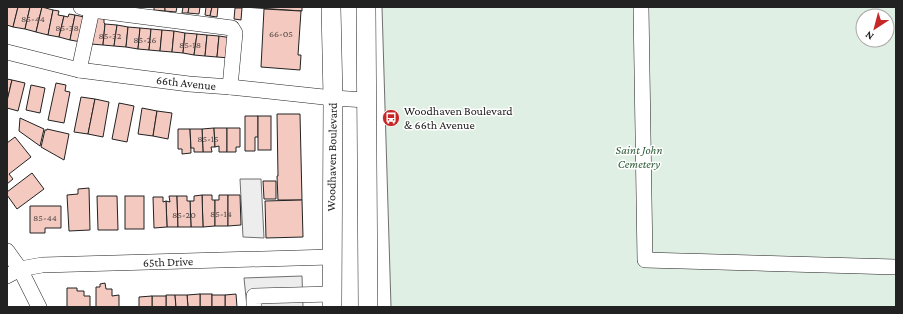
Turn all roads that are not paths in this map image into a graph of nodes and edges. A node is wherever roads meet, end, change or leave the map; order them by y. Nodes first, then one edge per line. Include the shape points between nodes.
1 (331, 7) edge
2 (366, 7) edge
3 (641, 7) edge
4 (86, 8) edge
5 (7, 52) edge
6 (79, 70) junction
7 (230, 87) junction
8 (333, 98) junction
9 (366, 100) junction
10 (7, 251) edge
11 (332, 257) junction
12 (896, 267) edge
13 (14, 272) edge
14 (332, 301) edge
15 (39, 307) edge
16 (254, 307) edge
17 (368, 307) edge

1 - 8 main road, Woodhaven Boulevard
2 - 9 main road
3 - 12 street via 645,260
4 - 6 street
4 - 7 street via 232,28 235,33
5 - 6 street, 66th Avenue
6 - 7 street, 66th Avenue
7 - 8 street, 66th Avenue
8 - 9 street, 66th Avenue
8 - 11 main road, Woodhaven Boulevard
9 - 17 main road
10 - 13 street
11 - 13 street, 65th Drive via 50,265 34,266
11 - 14 main road, Woodhaven Boulevard
13 - 15 street
14 - 16 street via 254,296

